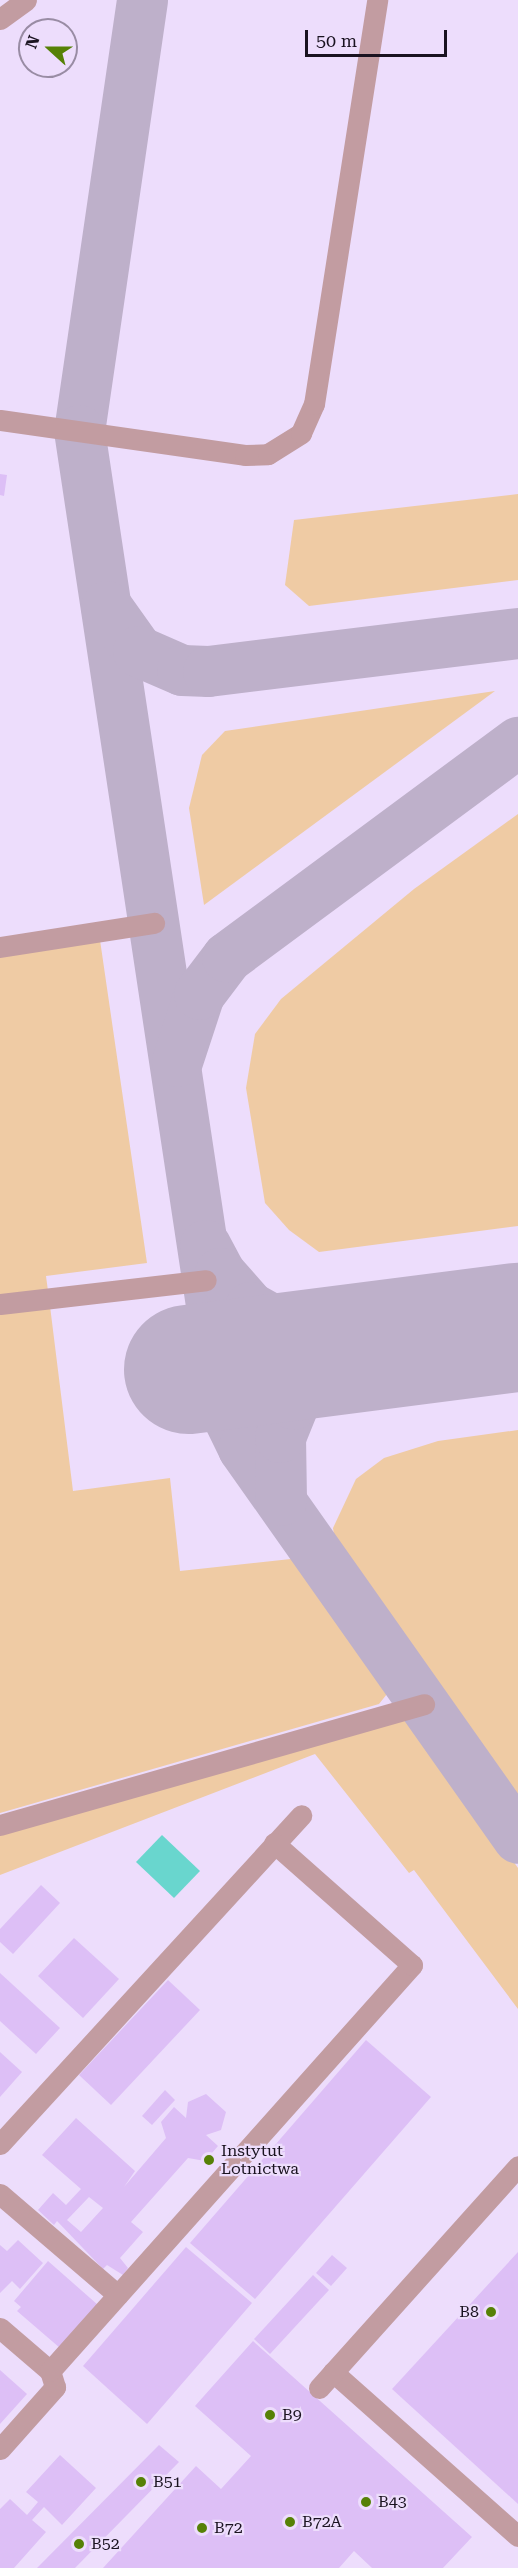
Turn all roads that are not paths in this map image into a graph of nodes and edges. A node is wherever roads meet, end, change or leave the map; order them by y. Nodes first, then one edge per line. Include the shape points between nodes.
1 (377, 0) edge
2 (0, 420) edge
3 (154, 923) dead end
4 (0, 946) edge
5 (206, 1280) dead end
6 (0, 1304) edge
7 (424, 1704) dead end
8 (301, 1815) dead end
9 (0, 1825) edge
10 (274, 1843) junction
11 (0, 2144) edge
12 (518, 2166) edge
13 (0, 2194) edge
14 (118, 2295) junction
15 (0, 2328) edge
16 (50, 2371) junction
17 (333, 2372) junction
18 (319, 2388) dead end
19 (0, 2449) edge
20 (518, 2536) edge

1 - 2 street via 314,404 301,433 268,454 245,455
3 - 4 street
5 - 6 street
7 - 9 street
8 - 10 street
10 - 11 street
10 - 14 street via 412,1965
12 - 17 street
13 - 14 street
14 - 16 street
15 - 16 street
16 - 19 street via 55,2387
17 - 18 street
17 - 20 street

